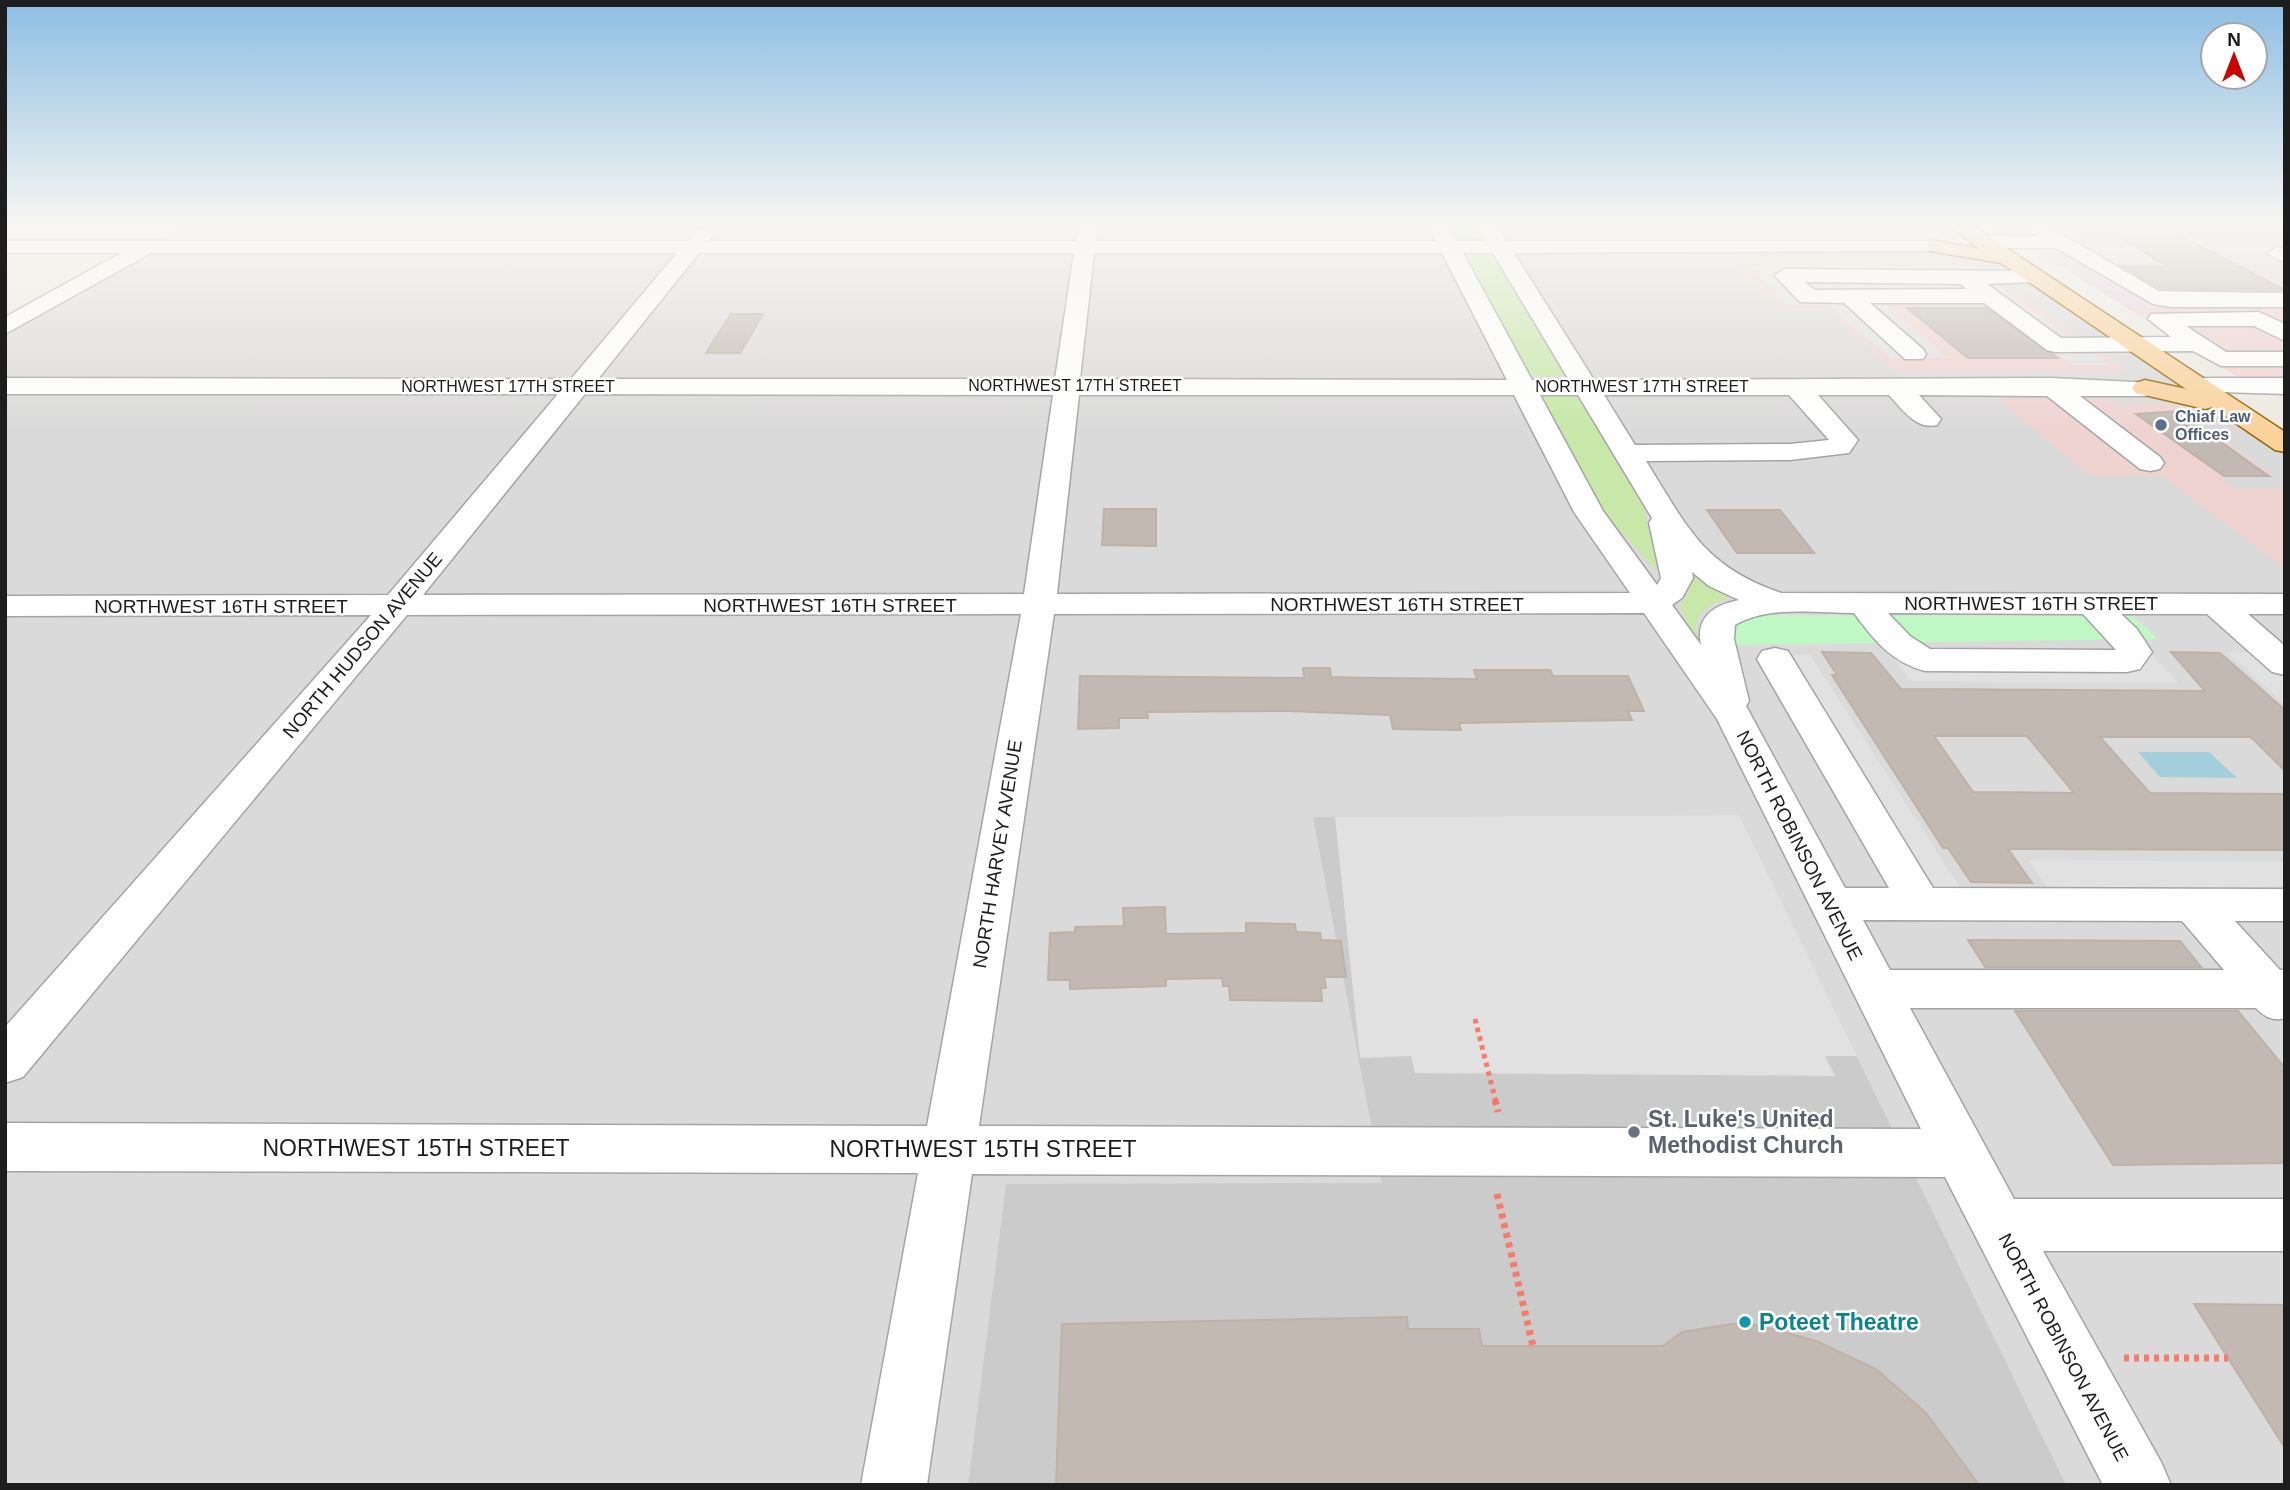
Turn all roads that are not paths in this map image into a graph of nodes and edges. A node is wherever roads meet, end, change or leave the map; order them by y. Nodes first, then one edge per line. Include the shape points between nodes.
1 (68, 292) edge
2 (656, 292) edge
3 (1080, 292) edge
4 (1472, 292) edge
5 (1527, 292) edge
6 (1802, 292) edge
7 (1984, 292) edge
8 (2057, 292) edge
9 (2144, 292) edge
10 (1990, 296) junction
11 (1850, 297) junction
12 (2285, 300) edge
13 (5, 327) edge
14 (2285, 334) edge
15 (2285, 343) edge
16 (2198, 344) junction
17 (2137, 345) junction
18 (1914, 354) dead end
19 (2285, 359) edge
20 (1069, 385) junction
21 (5, 386) edge
22 (579, 386) junction
23 (1521, 386) junction
24 (1585, 386) junction
25 (1796, 386) junction
26 (1894, 386) junction
27 (2051, 386) junction
28 (2197, 386) junction
29 (2285, 386) edge
30 (2145, 388) joint
31 (2231, 408) junction
32 (1928, 419) dead end
33 (2285, 444) edge
34 (1625, 453) junction
35 (2150, 463) dead end
36 (1661, 509) junction
37 (1718, 577) junction
38 (1654, 603) junction
39 (1778, 603) junction
40 (1848, 603) junction
41 (2091, 603) junction
42 (1039, 604) junction
43 (2217, 604) junction
44 (2285, 604) edge
45 (5, 606) edge
46 (397, 606) junction
47 (1775, 659) dead end
48 (2285, 664) edge
49 (1735, 718) junction
50 (1830, 904) junction
51 (1907, 905) junction
52 (2194, 905) junction
53 (2285, 905) edge
54 (1874, 989) junction
55 (2279, 995) edge
56 (5, 1062) edge
57 (5, 1147) edge
58 (949, 1148) junction
59 (1960, 1153) junction
60 (1999, 1225) junction
61 (2285, 1225) edge
62 (894, 1485) edge
63 (2138, 1485) edge

1 - 13 street
2 - 22 street, NORTH HUDSON AVENUE
3 - 20 street, NORTH HARVEY AVENUE
4 - 23 street, NORTH ROBINSON AVENUE
5 - 24 street
6 - 11 street via 1808,297
7 - 10 street
8 - 17 main road
9 - 12 street via 2171,300
10 - 11 street
10 - 17 street via 2055,345
11 - 18 street
14 - 16 street via 2259,319 2159,319
15 - 16 street
16 - 17 street
16 - 19 street via 2221,359
17 - 28 main road
20 - 22 street, NORTHWEST 17TH STREET
20 - 23 street, NORTHWEST 17TH STREET
20 - 42 street, NORTH HARVEY AVENUE
21 - 22 street, NORTHWEST 17TH STREET
22 - 46 street, NORTH HUDSON AVENUE
23 - 24 street, NORTHWEST 17TH STREET
23 - 38 street, NORTH ROBINSON AVENUE via 1588,512
24 - 25 street, NORTHWEST 17TH STREET
24 - 34 street
25 - 26 street, NORTHWEST 17TH STREET
25 - 34 street via 1844,440 1839,447 1790,452
26 - 27 street, NORTHWEST 17TH STREET
26 - 32 street
27 - 30 street, NORTHWEST 17TH STREET
27 - 35 street
28 - 29 street
28 - 31 main road
30 - 31 main road
31 - 33 main road
34 - 36 street
36 - 37 street
36 - 38 street via 1677,578 1670,592
37 - 39 street
37 - 40 street via 1814,578
38 - 42 street, NORTHWEST 16TH STREET
38 - 49 street, NORTH ROBINSON AVENUE
39 - 40 street, NORTHWEST 16TH STREET
39 - 49 street via 1734,611 1718,621 1717,639
40 - 41 street, NORTHWEST 16TH STREET
40 - 41 street via 1908,654 1925,660 2127,661 2134,652 2125,636
41 - 43 street, NORTHWEST 16TH STREET
42 - 46 street, NORTHWEST 16TH STREET
42 - 58 street, NORTH HARVEY AVENUE
43 - 44 street, NORTHWEST 16TH STREET
43 - 48 street
45 - 46 street, NORTHWEST 16TH STREET
46 - 56 street, NORTH HUDSON AVENUE
47 - 51 street
49 - 50 street, NORTH ROBINSON AVENUE
50 - 51 street
50 - 54 street, NORTH ROBINSON AVENUE
51 - 52 street
52 - 53 street
52 - 55 street
54 - 55 street
54 - 59 street, NORTH ROBINSON AVENUE
57 - 58 street, NORTHWEST 15TH STREET
58 - 59 street, NORTHWEST 15TH STREET
58 - 62 street, NORTH HARVEY AVENUE
59 - 60 street, NORTH ROBINSON AVENUE
60 - 61 street
60 - 63 street, NORTH ROBINSON AVENUE

